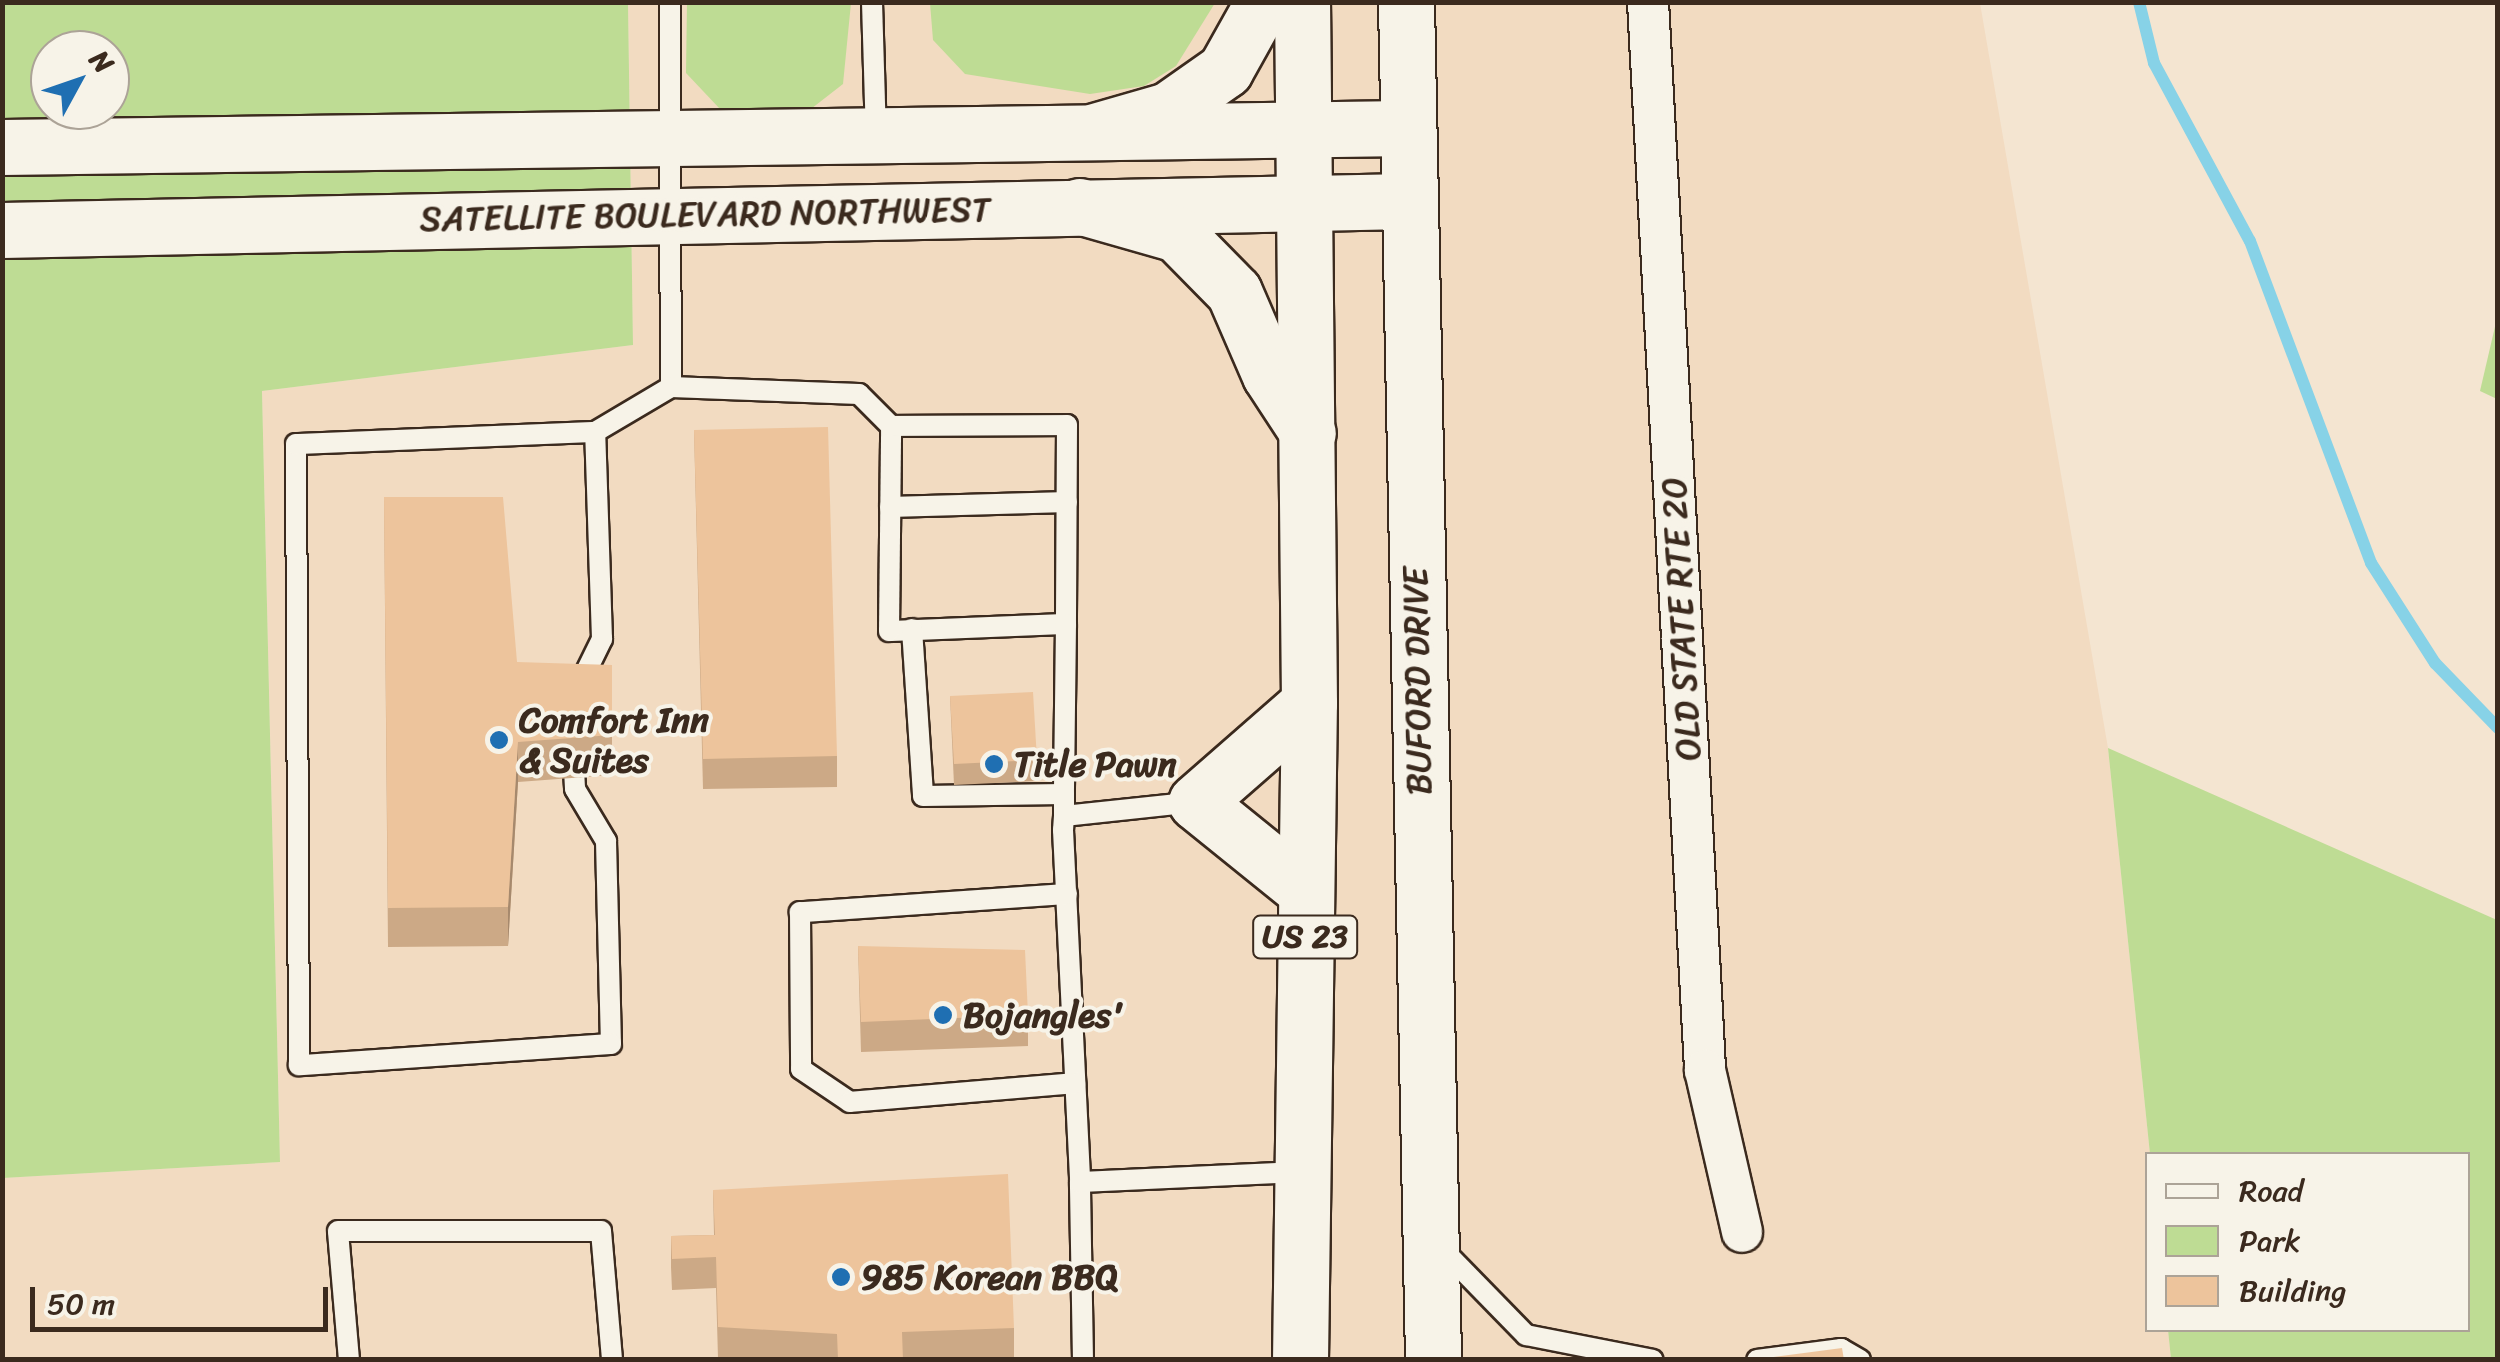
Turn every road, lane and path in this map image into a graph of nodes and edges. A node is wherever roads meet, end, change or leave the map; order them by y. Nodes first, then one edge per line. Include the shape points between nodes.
1 (670, 2) edge
2 (872, 2) edge
3 (1263, 2) edge
4 (1302, 2) edge
5 (1406, 2) edge
6 (1648, 2) edge
7 (1304, 127) junction
8 (1407, 128) junction
9 (1095, 131) junction
10 (876, 134) junction
11 (672, 137) junction
12 (2, 147) edge
13 (1305, 201) junction
14 (1408, 201) junction
15 (1079, 206) junction
16 (674, 215) junction
17 (2, 230) edge
18 (671, 387) junction
19 (891, 426) junction
20 (595, 432) junction
21 (1308, 432) junction
22 (1067, 502) junction
23 (890, 508) junction
24 (1066, 624) junction
25 (912, 630) junction
26 (1309, 703) junction
27 (1064, 794) junction
28 (1196, 802) junction
29 (1064, 816) junction
30 (1306, 891) junction
31 (1066, 894) junction
32 (1076, 1083) junction
33 (1302, 1172) junction
34 (1080, 1182) junction
35 (1742, 1232) dead end
36 (1433, 1238) junction
37 (349, 1360) edge
38 (612, 1360) edge
39 (1083, 1360) edge
40 (1300, 1360) edge
41 (1433, 1360) edge
42 (1653, 1360) edge
43 (1757, 1360) edge
44 (1860, 1360) edge

1 - 11 lane
2 - 10 lane
3 - 9 main road via 1224,70 1168,110
4 - 7 main road, US 23
5 - 8 main road, BUFORD DRIVE
6 - 35 street, OLD STATE RTE 20 via 1705,1070
7 - 8 main road
7 - 9 main road
7 - 13 main road, US 23
8 - 14 main road, BUFORD DRIVE
9 - 10 main road
10 - 11 main road
11 - 12 main road
11 - 16 lane
13 - 14 main road, SATELLITE BOULEVARD NORTHWEST
13 - 15 main road, SATELLITE BOULEVARD NORTHWEST
13 - 21 main road, US 23
14 - 36 main road, BUFORD DRIVE
15 - 16 main road, SATELLITE BOULEVARD NORTHWEST
15 - 21 main road via 1177,234 1234,292 1270,375
16 - 17 main road, SATELLITE BOULEVARD NORTHWEST
16 - 18 lane
18 - 19 lane via 859,394
18 - 20 lane
19 - 22 lane via 1067,425
19 - 23 lane
20 - 20 lane via 296,444 298,1065 611,1044 606,840 576,789 571,714 602,639
21 - 26 main road, US 23
22 - 23 lane
22 - 24 lane
23 - 25 lane via 889,631
24 - 25 lane
24 - 27 lane
25 - 27 lane via 923,796
26 - 28 main road via 1269,748
26 - 30 main road, US 23
27 - 29 lane
28 - 29 lane
28 - 30 main road
29 - 31 lane
30 - 33 main road, US 23
31 - 32 lane
31 - 32 lane via 800,912 801,1069 850,1102
32 - 34 lane
33 - 34 lane
33 - 40 main road, US 23
34 - 39 lane
36 - 41 main road, BUFORD DRIVE
36 - 42 lane via 1526,1334
37 - 38 lane via 338,1231 601,1231
43 - 44 lane via 1841,1349

